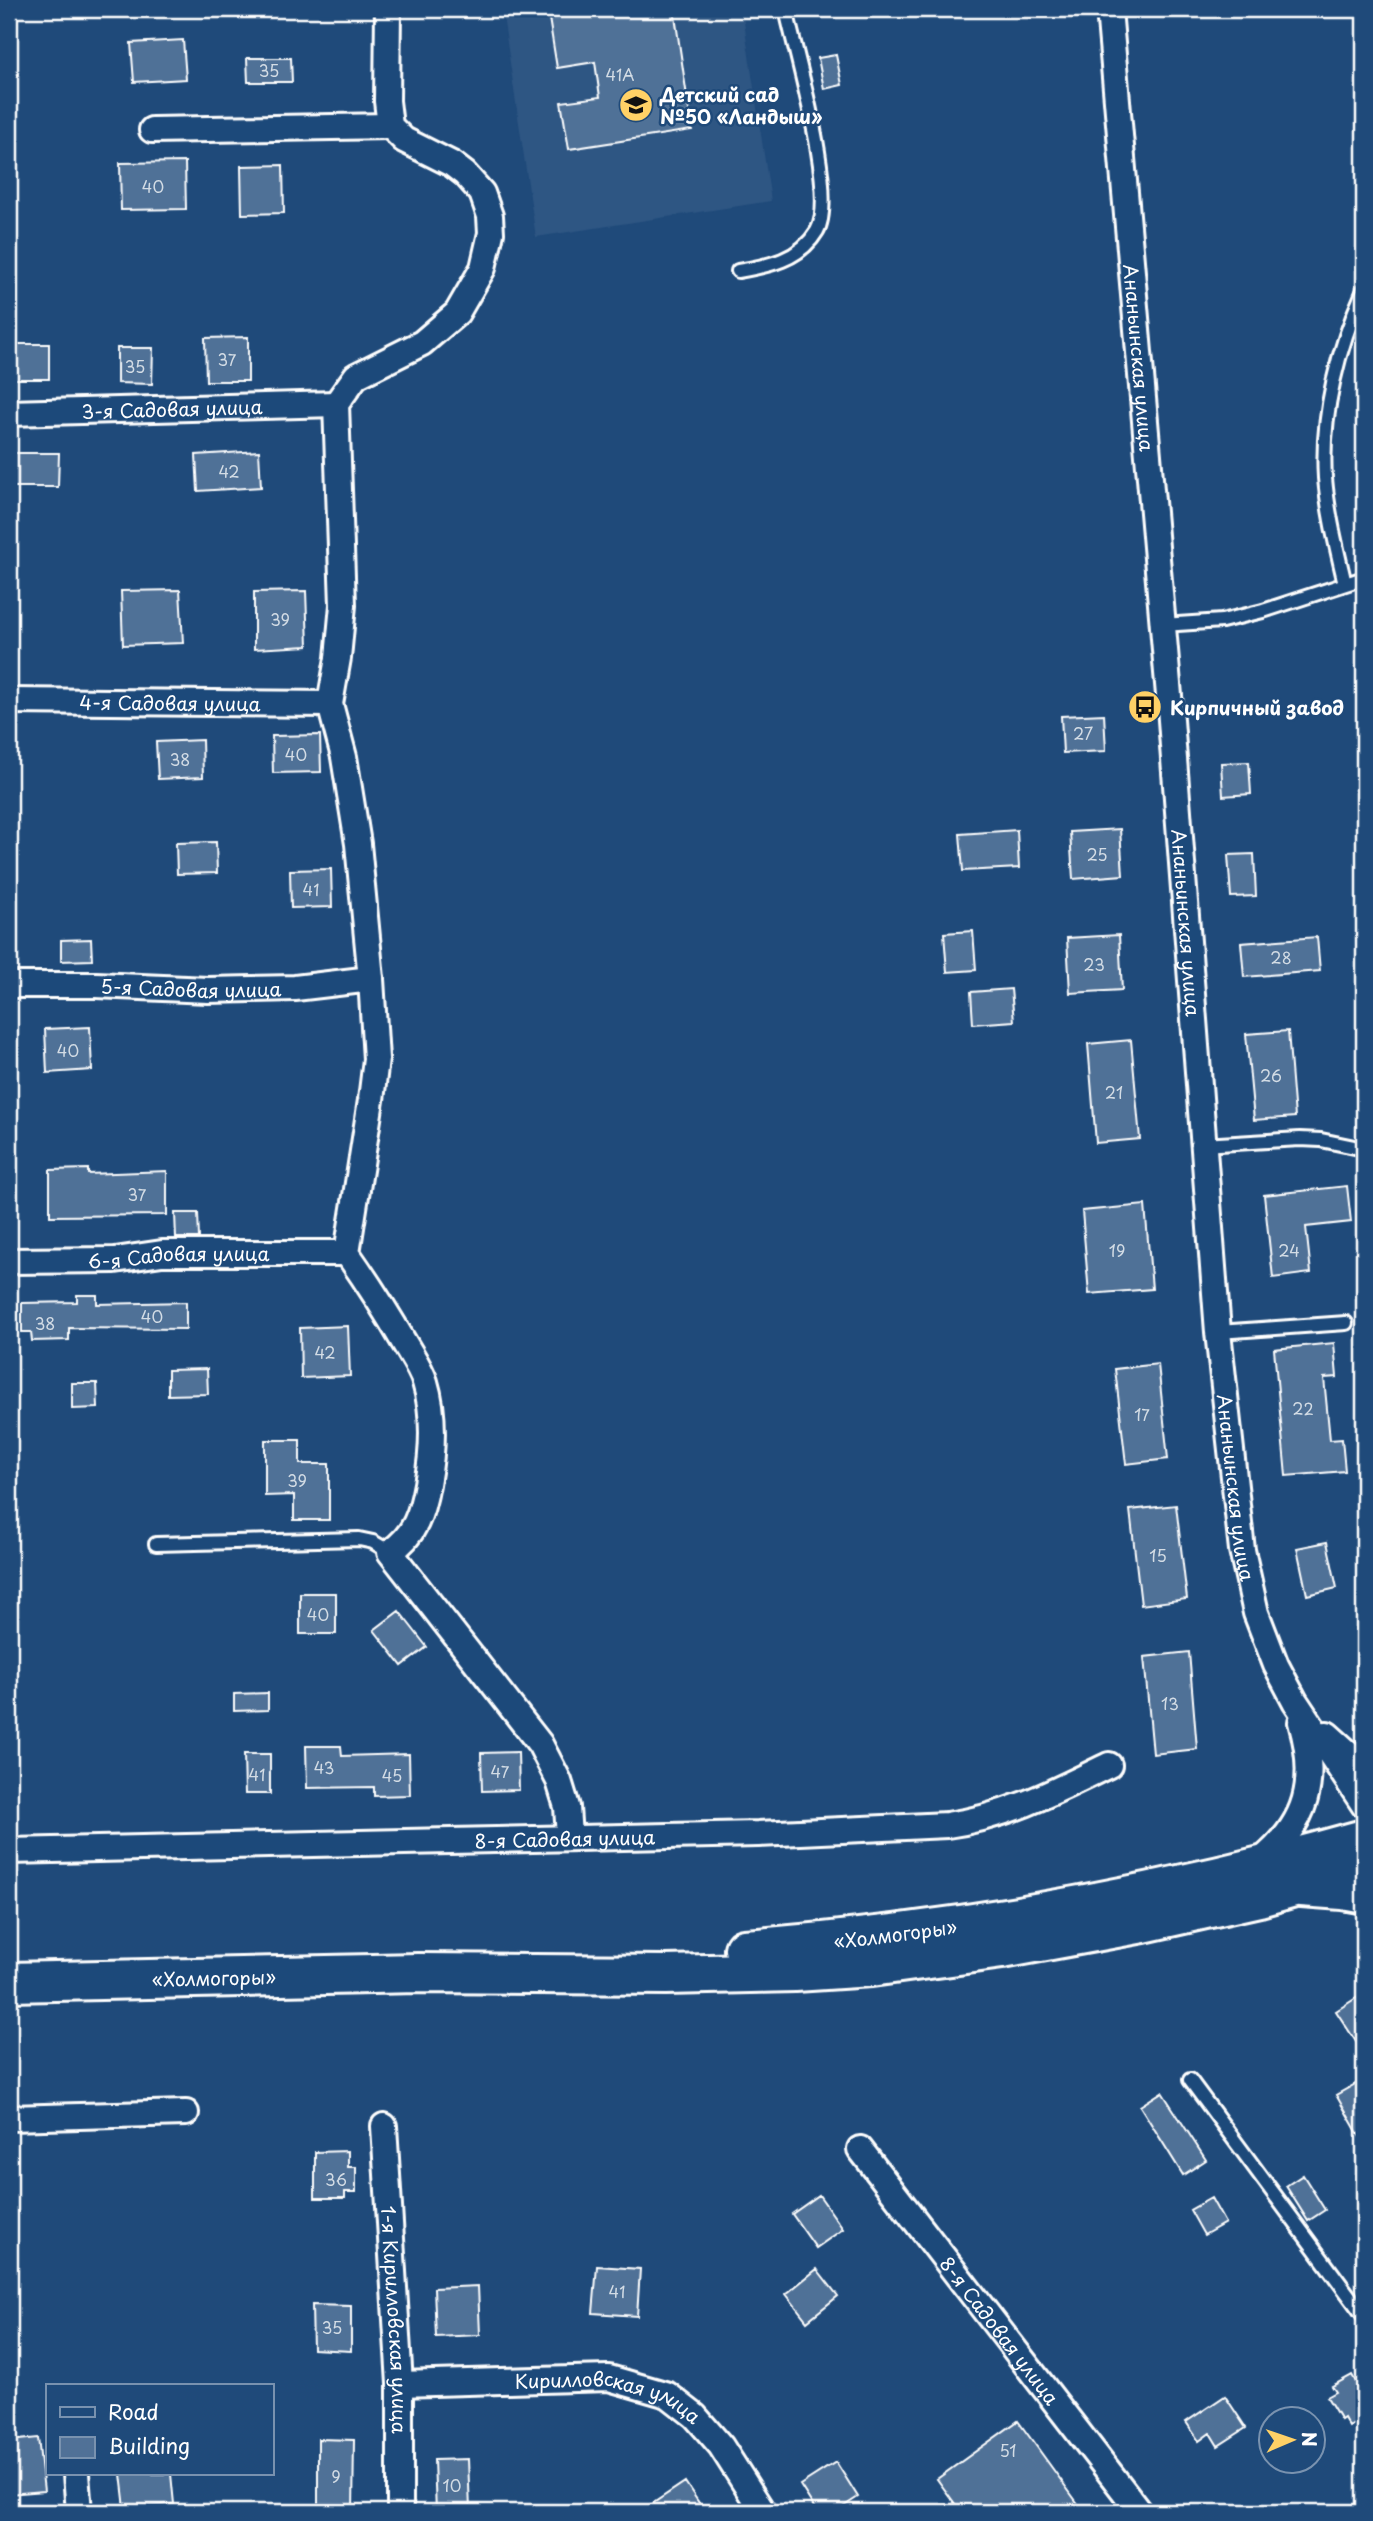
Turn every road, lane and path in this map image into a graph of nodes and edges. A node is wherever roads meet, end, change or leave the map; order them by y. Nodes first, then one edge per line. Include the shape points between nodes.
1 (388, 9) edge
2 (786, 9) edge
3 (1109, 9) edge
4 (390, 126) junction
5 (152, 130) dead end
6 (738, 271) dead end
7 (1364, 290) edge
8 (336, 404) junction
9 (9, 413) edge
10 (1364, 578) edge
11 (1345, 584) junction
12 (1163, 625) junction
13 (9, 701) edge
14 (330, 705) junction
15 (371, 979) junction
16 (9, 985) edge
17 (1203, 1145) junction
18 (1364, 1149) edge
19 (347, 1253) junction
20 (9, 1261) edge
21 (1346, 1324) dead end
22 (1218, 1332) junction
23 (156, 1544) dead end
24 (390, 1552) junction
25 (1295, 1701) junction
26 (1109, 1765) dead end
27 (1364, 1767) edge
28 (1364, 1805) edge
29 (569, 1837) junction
30 (1364, 1839) edge
31 (9, 1851) edge
32 (1364, 1867) edge
33 (1252, 1884) junction
34 (1364, 1901) edge
35 (9, 1982) edge
36 (1190, 2080) dead end
37 (186, 2113) dead end
38 (9, 2118) edge
39 (384, 2126) dead end
40 (860, 2149) dead end
41 (1364, 2316) edge
42 (400, 2384) junction
43 (76, 2476) edge
44 (79, 2512) edge
45 (400, 2512) edge
46 (763, 2512) edge
47 (1140, 2512) edge

1 - 4 street
2 - 6 lane via 814,125 824,197 818,230 800,251 771,266
3 - 12 street, Ананьинская улица
4 - 5 street
4 - 8 street via 404,140 452,164 482,192 491,233 483,268 457,313 422,343 356,376
7 - 11 lane via 1341,351 1327,418 1325,477
8 - 9 street, 3-я Садовая улица
8 - 14 street via 342,605
10 - 11 lane
11 - 12 lane via 1222,621
12 - 17 street, Ананьинская улица
13 - 14 street, 4-я Садовая улица
14 - 15 street via 353,808
15 - 16 street, 5-я Садовая улица via 220,990
15 - 19 street via 376,1059
17 - 18 lane via 1300,1139
17 - 22 street, Ананьинская улица
19 - 20 street, 6-я Садовая улица via 162,1253 115,1260
19 - 24 street via 379,1298 425,1380 431,1412 432,1456 426,1493 406,1542
21 - 22 lane
22 - 25 street, Ананьинская улица via 1248,1581 1265,1643
23 - 24 lane via 359,1539
24 - 29 street via 540,1744 559,1781
25 - 27 street
25 - 28 street, Ананьинская улица
25 - 33 street via 1310,1762 1310,1781 1299,1815 1265,1857
26 - 29 street, 8-я Садовая улица via 1036,1801 978,1821
29 - 31 street, 8-я Садовая улица
30 - 33 highway, «Холмогоры»
32 - 33 highway, «Холмогоры»
33 - 34 street
33 - 35 highway, «Холмогоры» via 835,1941 418,1973
36 - 41 lane
37 - 38 street
39 - 42 street, 1-я Кирилловская улица
40 - 47 street, 8-я Садовая улица
42 - 45 street, 1-я Кирилловская улица
42 - 46 street, Кирилловская улица via 609,2378 668,2395 695,2416 721,2446
43 - 44 street

